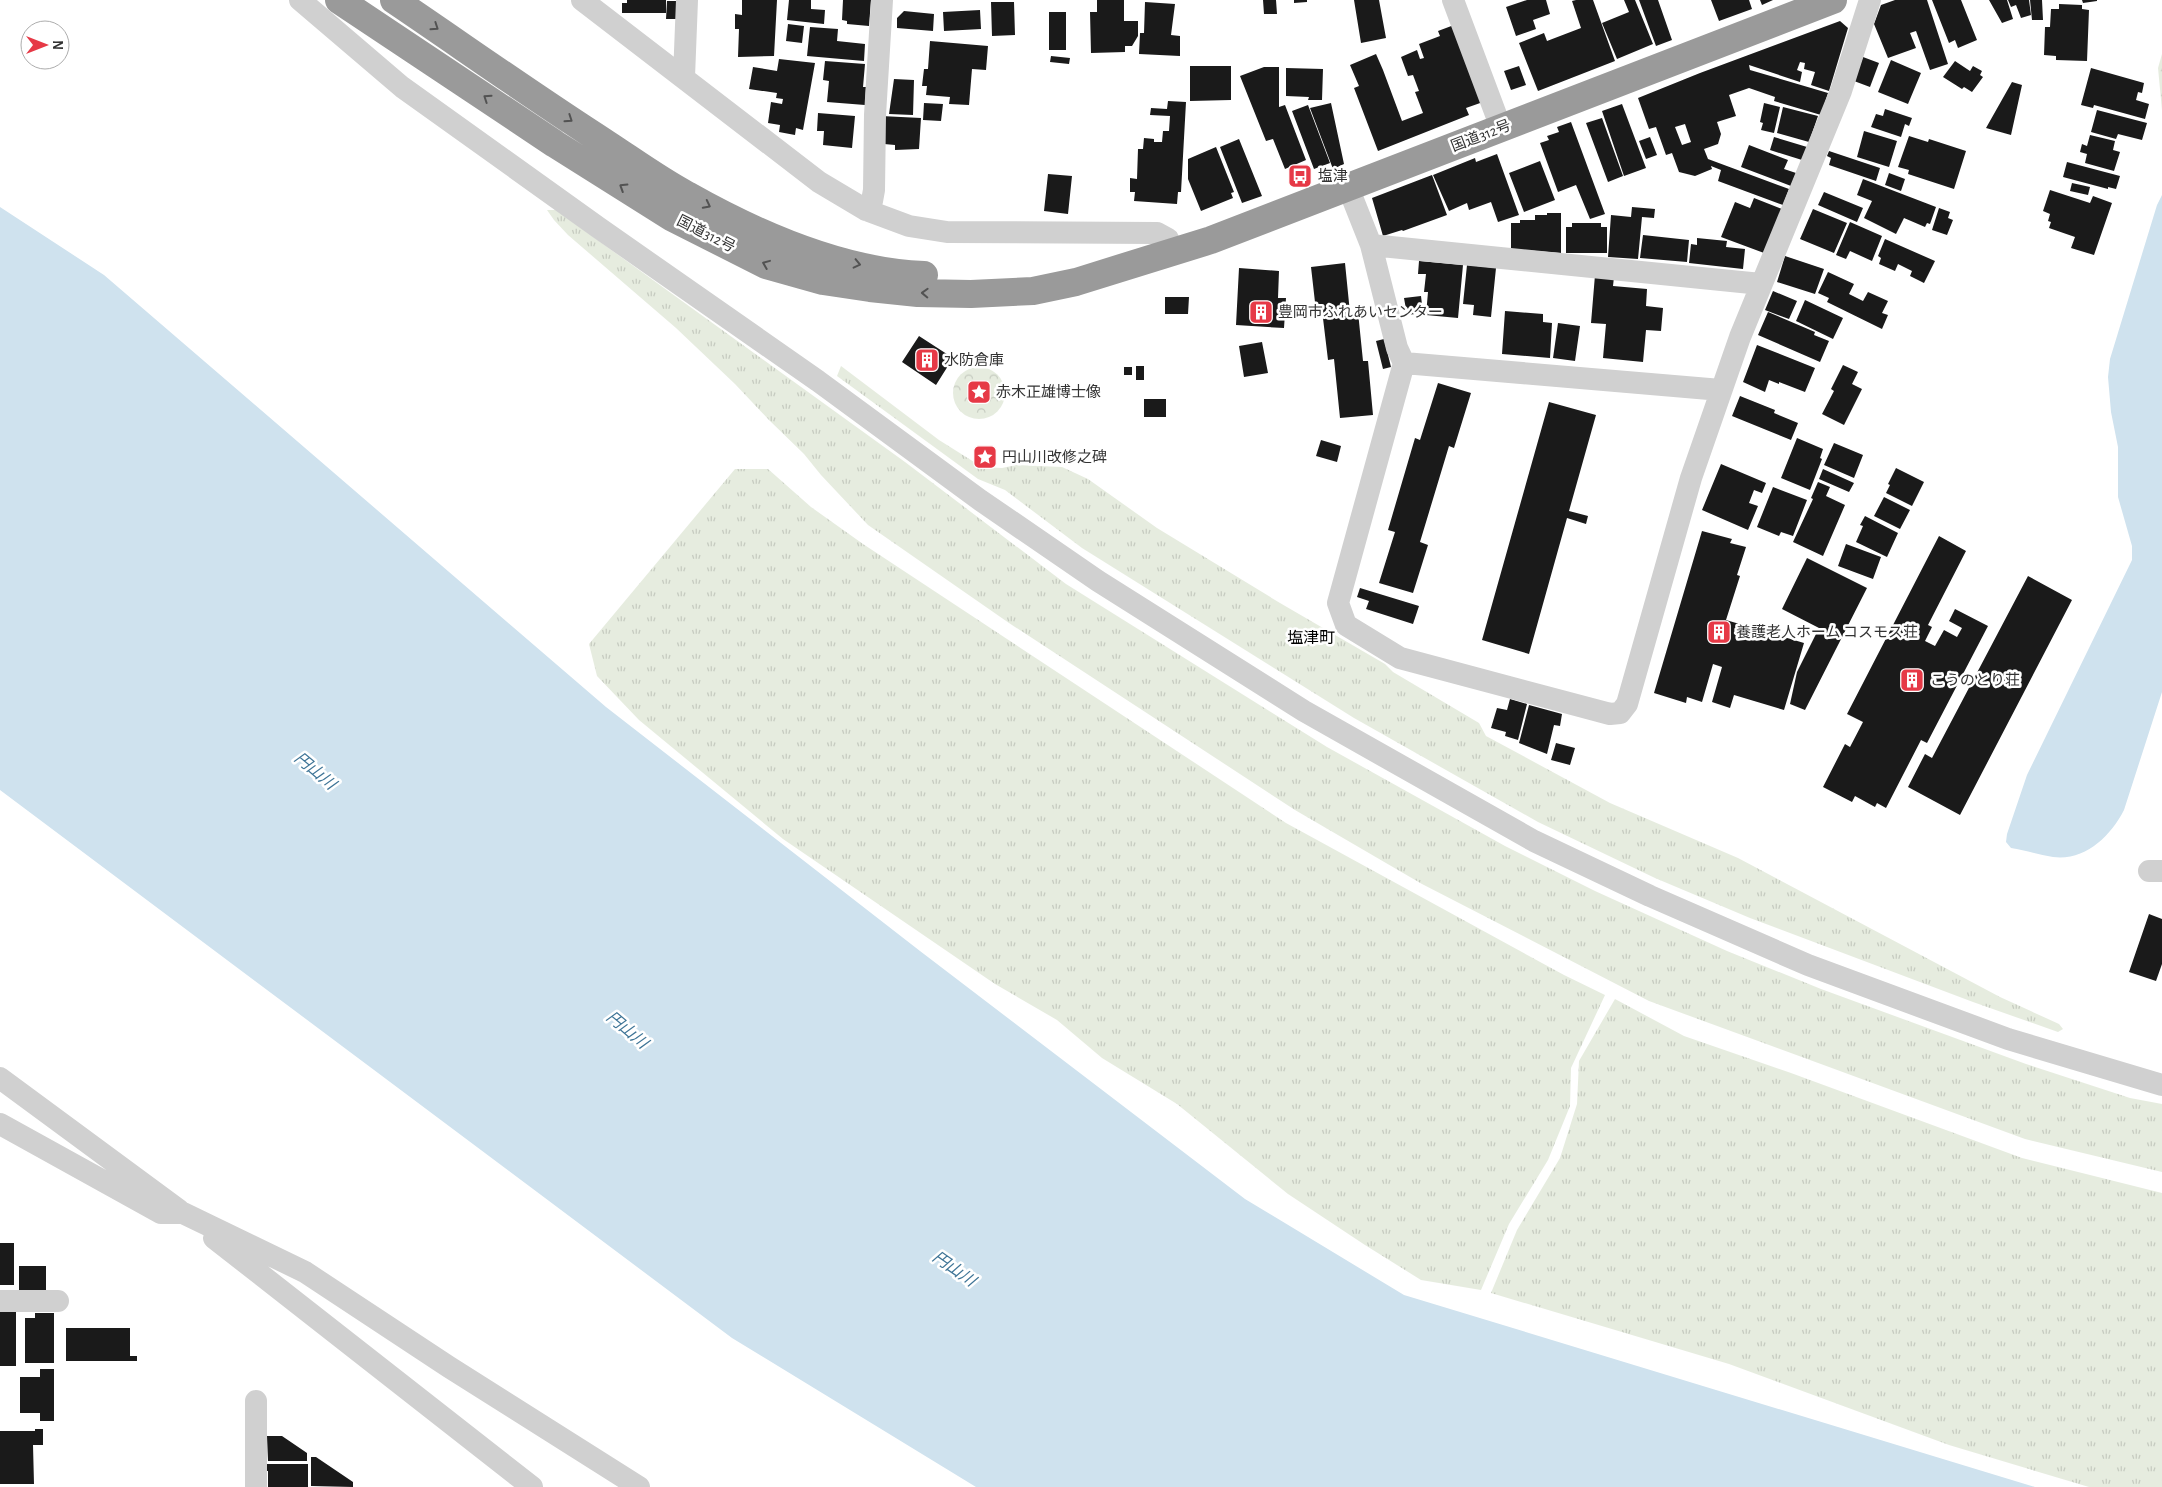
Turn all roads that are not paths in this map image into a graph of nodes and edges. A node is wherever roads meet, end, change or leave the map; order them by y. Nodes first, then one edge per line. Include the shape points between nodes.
1 (300, 0) edge
2 (340, 0) edge
3 (394, 0) edge
4 (582, 0) edge
5 (687, 0) edge
6 (888, 0) edge
7 (1453, 0) edge
8 (1833, 0) edge
9 (1870, 0) edge
10 (684, 77) junction
11 (1501, 128) junction
12 (1348, 187) junction
13 (866, 210) junction
14 (1371, 245) junction
15 (1173, 252) junction
16 (1128, 266) junction
17 (1761, 284) junction
18 (1404, 363) junction
19 (1721, 390) junction
20 (0, 1078) edge
21 (2162, 1085) edge
22 (0, 1124) edge
23 (183, 1213) junction
24 (0, 1301) edge
25 (58, 1301) dead end
26 (256, 1401) dead end
27 (256, 1487) edge
28 (532, 1487) edge
29 (639, 1487) edge

1 - 21 street via 402,87 818,381 980,500 1106,586 1304,711 1534,841 1658,900 1808,965 2008,1039
16 -> 2 highway, 国道312号 via 1033,291 971,294 870,288 823,281 766,265 671,217 555,144
3 -> 16 highway, 国道312号 via 686,195 781,241 875,269 921,275 1032,276
4 - 10 street
5 - 10 street
6 - 13 street via 875,115 874,190
7 - 11 street
8 - 11 highway, 国道312号
9 - 17 street via 1841,91
10 - 13 street via 819,182
11 - 12 highway, 国道312号
12 - 14 street
12 - 15 highway, 国道312号
13 - 15 street via 909,226 948,232 1156,233 1168,239
14 - 17 street
14 - 18 street via 1397,348
15 - 16 highway, 国道312号
17 - 19 street
18 - 19 street
18 - 19 street via 1338,603 1346,625 1400,658 1610,714 1620,713 1627,704 1691,478
20 - 23 street
22 - 23 street via 161,1213
23 - 28 street
23 - 29 street via 305,1272
24 - 25 street
26 - 27 street

